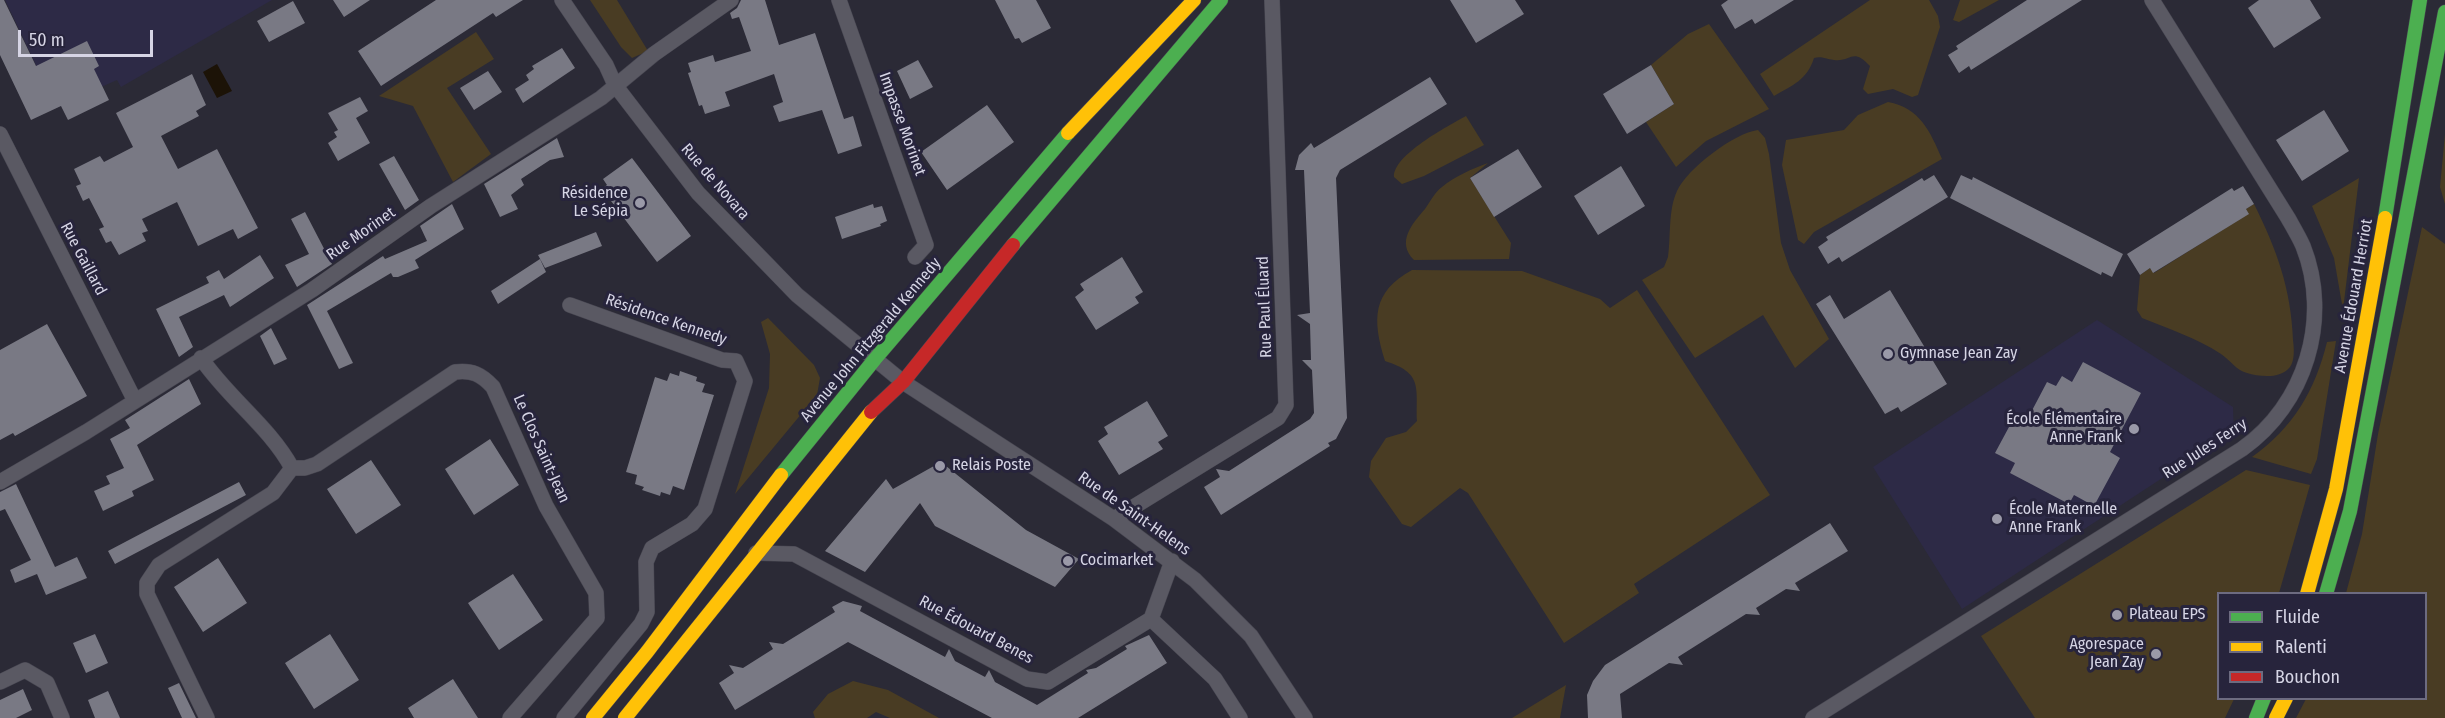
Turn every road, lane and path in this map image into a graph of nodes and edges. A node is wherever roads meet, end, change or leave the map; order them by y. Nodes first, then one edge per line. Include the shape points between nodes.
1 (562, 0) edge
2 (731, 0) edge
3 (839, 0) edge
4 (1194, 0) edge
5 (1221, 0) edge
6 (1272, 0) edge
7 (2152, 0) edge
8 (2420, 0) edge
9 (2445, 12) edge
10 (615, 85) junction
11 (0, 134) edge
12 (915, 256) dead end
13 (570, 305) dead end
14 (201, 358) junction
15 (875, 359) junction
16 (903, 382) junction
17 (135, 401) junction
18 (292, 468) junction
19 (0, 482) edge
20 (1114, 519) junction
21 (756, 553) junction
22 (1172, 561) junction
23 (2308, 592) edge
24 (2326, 592) edge
25 (1151, 619) junction
26 (0, 682) edge
27 (2264, 700) edge
28 (2285, 700) edge
29 (62, 718) edge
30 (207, 718) edge
31 (510, 718) edge
32 (564, 718) edge
33 (593, 718) edge
34 (625, 718) edge
35 (1240, 718) edge
36 (1305, 718) edge
37 (1813, 718) edge
38 (2256, 718) edge
39 (2276, 718) edge

1 - 10 street, Rue de Novara
2 - 10 street, Rue Morinet
3 - 12 street, Impasse Morinet via 926,245
4 - 15 main road, Avenue John Fitzgerald Kennedy via 1064,138
5 - 16 main road via 1026,228
6 - 20 street, Rue Paul Éluard via 1286,405 1278,418
7 - 37 street, Rue Jules Ferry via 2303,246 2311,274 2314,319 2301,378 2269,427 2242,449
8 - 23 main road, Avenue Édouard Herriot via 2346,433 2319,561
9 - 24 main road via 2350,511
10 - 14 street, Rue Morinet via 602,98 431,206 312,290
10 - 15 street, Rue de Novara via 698,193 736,235 798,295
11 - 17 street, Rue Gaillard
13 - 32 street, Résidence Kennedy via 722,360 736,361 745,381 705,509 692,524 652,548 646,561 647,612 642,624
14 - 17 street, Rue Morinet
14 - 18 street via 221,386 281,449
15 - 16 street, Rue de Novara
15 - 33 main road, Avenue John Fitzgerald Kennedy via 746,518
16 - 20 street, Rue de Saint-Helens
16 - 21 main road via 872,411
17 - 19 street, Rue Morinet
18 - 30 street via 273,493 159,565 147,583 147,594
18 - 31 street, Le Clos Saint-Jean via 317,464 455,372 469,370 493,387 546,506 596,593 598,606 597,618
20 - 22 street, Rue de Saint-Helens
21 - 25 street, Rue Édouard Benes via 794,554 1027,679 1048,682
21 - 34 main road
22 - 25 street
22 - 36 street, Rue de Saint-Helens via 1224,606 1251,636
25 - 35 street via 1215,679
26 - 29 street via 25,670 47,683
27 - 38 main road
28 - 39 main road

